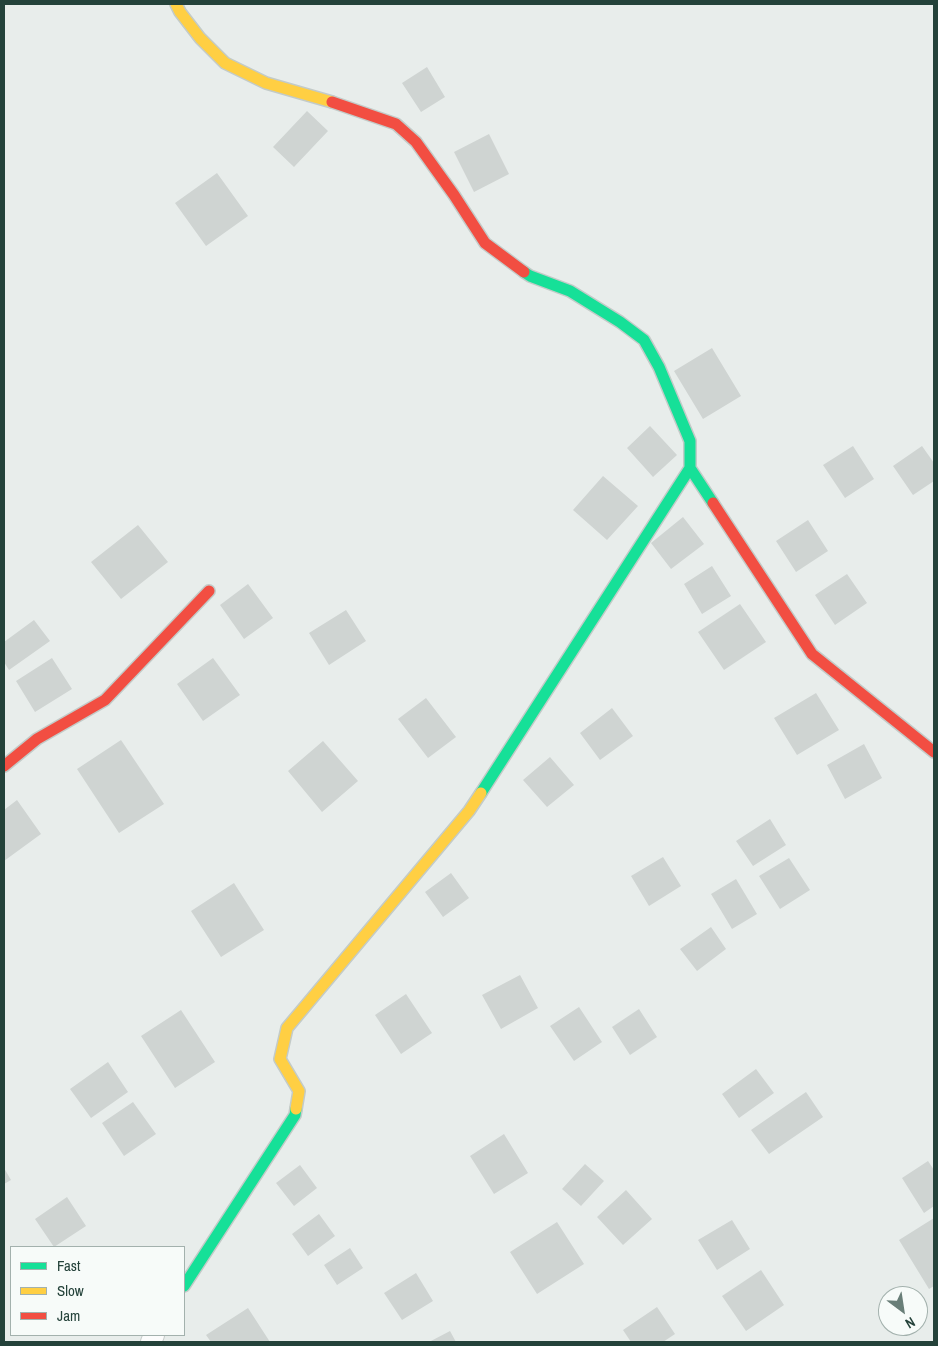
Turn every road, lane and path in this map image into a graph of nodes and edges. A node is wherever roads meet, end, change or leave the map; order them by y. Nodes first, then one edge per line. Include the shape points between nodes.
1 (176, 4) edge
2 (690, 468) junction
3 (209, 591) dead end
4 (934, 752) edge
5 (4, 766) edge
6 (185, 1284) edge

1 - 2 street via 200,38 225,63 266,83 396,124 416,142 485,243 530,276 570,291 644,340 690,441
2 - 4 street via 812,654
2 - 6 street via 469,811 287,1028 280,1059 299,1090 295,1115
3 - 5 street via 105,700 37,739

